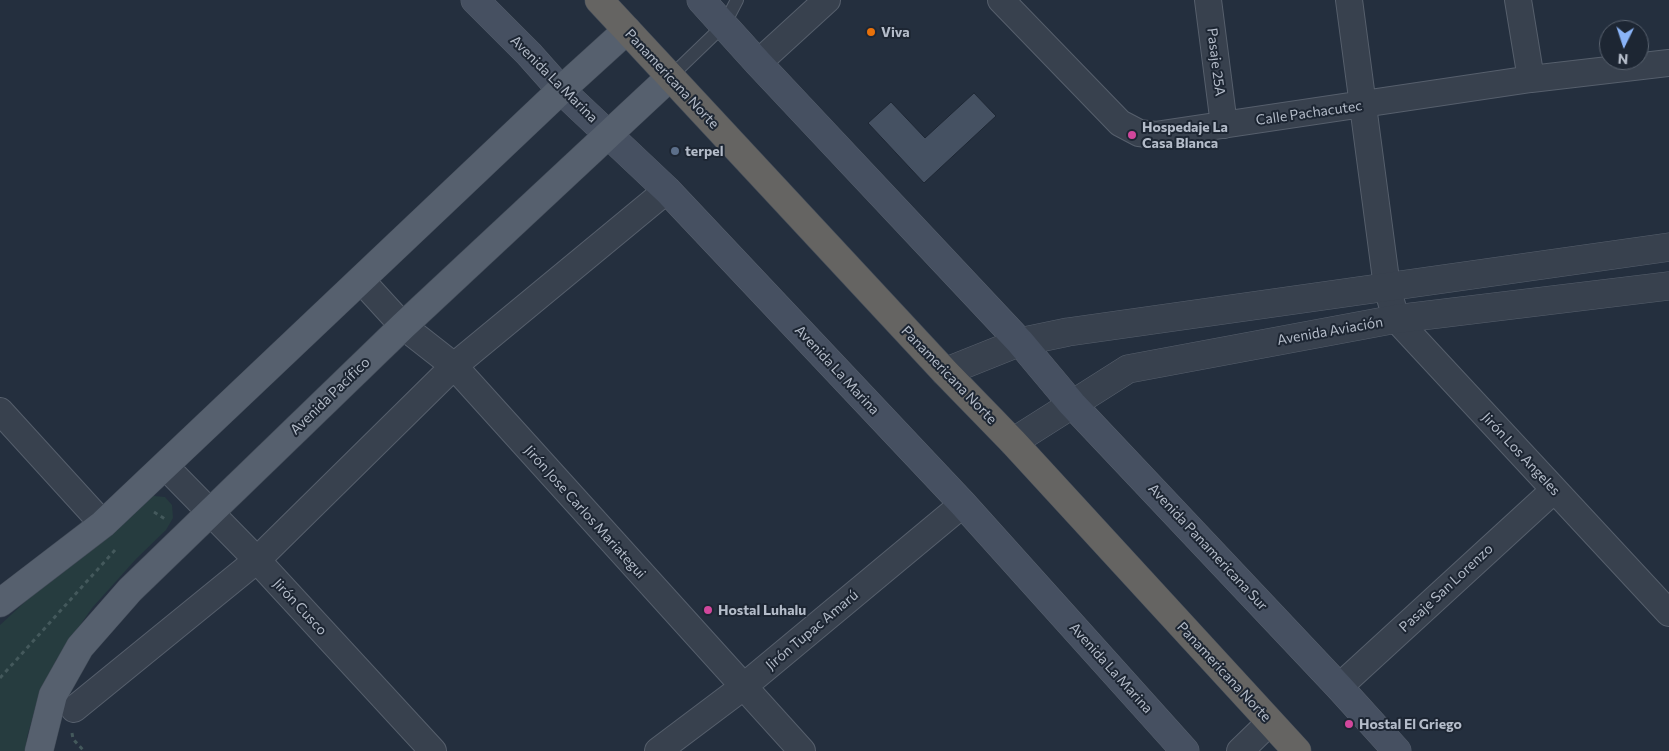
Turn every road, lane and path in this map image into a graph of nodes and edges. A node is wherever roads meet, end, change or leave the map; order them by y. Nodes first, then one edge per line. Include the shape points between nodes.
1 (476, 0) edge
2 (599, 0) edge
3 (701, 0) edge
4 (737, 0) edge
5 (827, 0) edge
6 (1001, 0) edge
7 (1208, 0) edge
8 (1349, 0) edge
9 (1518, 0) edge
10 (724, 25) junction
11 (627, 30) junction
12 (758, 63) junction
13 (1669, 63) edge
14 (670, 77) junction
15 (1531, 79) junction
16 (561, 90) junction
17 (1362, 105) junction
18 (1224, 125) junction
19 (609, 134) junction
20 (667, 190) junction
21 (1669, 247) edge
22 (361, 280) junction
23 (1669, 286) edge
24 (1387, 287) junction
25 (1396, 319) junction
26 (403, 326) junction
27 (1020, 342) junction
28 (454, 366) junction
29 (945, 372) junction
30 (1072, 404) junction
31 (0, 411) edge
32 (1012, 442) junction
33 (165, 466) junction
34 (1554, 490) junction
35 (963, 504) junction
36 (210, 512) junction
37 (103, 524) junction
38 (257, 560) junction
39 (0, 603) edge
40 (1669, 613) edge
41 (744, 687) junction
42 (1339, 687) junction
43 (74, 709) dead end
44 (1270, 722) junction
45 (39, 751) edge
46 (434, 751) edge
47 (658, 751) edge
48 (802, 751) edge
49 (1186, 751) edge
50 (1240, 751) edge
51 (1297, 751) edge
52 (1397, 751) edge

1 - 16 main road, Avenida La Marina
2 - 11 highway, Panamericana Norte
3 - 10 main road, Avenida Panamericana Sur
4 - 10 lane
5 - 12 street
6 - 18 street, Calle Pachacutec via 1120,123 1139,134 1155,136
7 - 18 street, Pasaje 25A
8 - 17 street, Jirón Los Angeles
9 - 15 street
10 - 12 main road, Avenida Panamericana Sur
10 - 14 lane
11 - 14 highway, Panamericana Norte
11 - 16 main road
12 - 27 main road, Avenida Panamericana Sur
13 - 15 street, Calle Pachacutec
14 - 19 main road, Avenida Pacífico
14 - 29 highway, Panamericana Norte
15 - 17 street, Calle Pachacutec
16 - 19 main road, Avenida La Marina
16 - 22 main road
17 - 18 street, Calle Pachacutec
17 - 24 street, Jirón Los Angeles
19 - 20 main road, Avenida La Marina
19 - 26 main road, Avenida Pacífico
20 - 28 street
20 - 35 main road, Avenida La Marina
21 - 24 street
22 - 26 street, Jirón Jose Carlos Mariategui
22 - 33 main road
23 - 25 street, Avenida Aviación
24 - 25 street, Jirón Los Angeles
24 - 27 street via 1068,332
25 - 30 street, Avenida Aviación via 1128,369
25 - 34 street, Jirón Los Angeles
26 - 28 street, Jirón Jose Carlos Mariategui
26 - 36 main road, Avenida Pacífico
27 - 29 street
27 - 30 main road, Avenida Panamericana Sur
28 - 38 street
28 - 41 street, Jirón Jose Carlos Mariategui
29 - 32 highway, Panamericana Norte
30 - 32 street, Avenida Aviación
30 - 42 main road, Avenida Panamericana Sur
31 - 37 street
32 - 44 highway, Panamericana Norte
33 - 36 street, Jirón Cusco
33 - 37 main road
34 - 40 street, Jirón Los Angeles
34 - 42 street, Pasaje San Lorenzo
35 - 41 street, Jirón Tupac Amarú
35 - 49 main road, Avenida La Marina
36 - 38 street, Jirón Cusco
36 - 45 main road, Avenida Pacífico via 130,590 80,647 53,695
37 - 39 main road
38 - 43 street
38 - 46 street, Jirón Cusco
41 - 47 street, Jirón Tupac Amarú
41 - 48 street, Jirón Jose Carlos Mariategui
42 - 52 main road, Avenida Panamericana Sur
44 - 50 street
44 - 51 highway, Panamericana Norte

